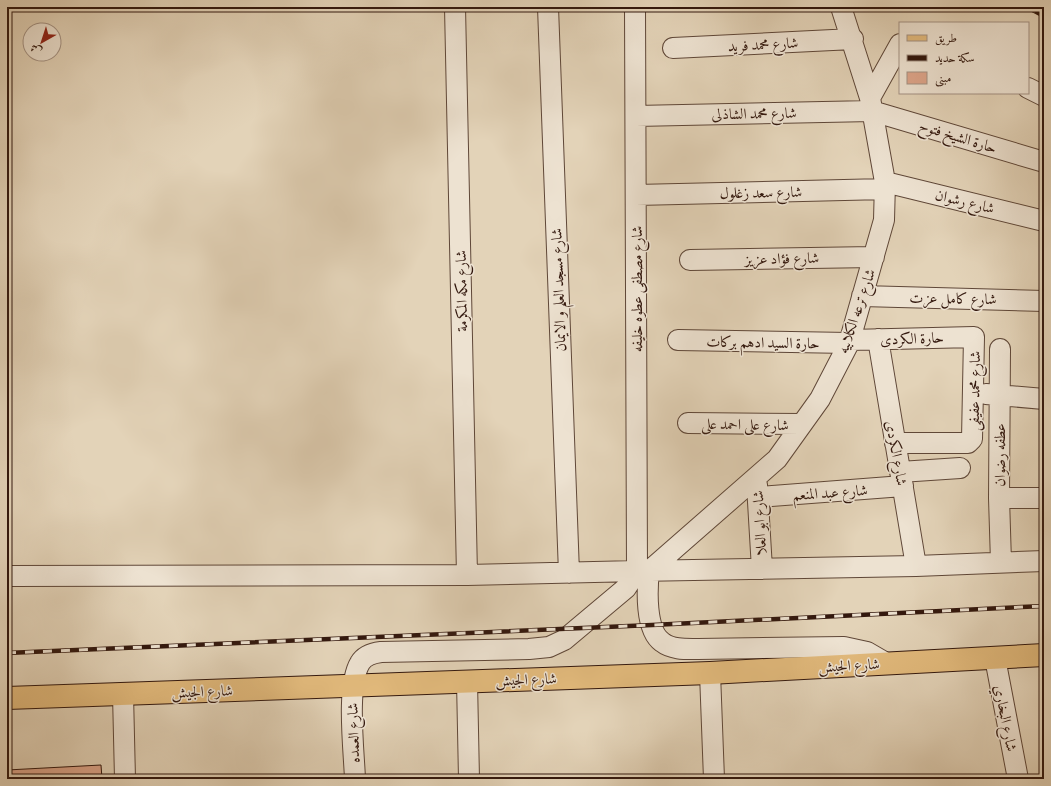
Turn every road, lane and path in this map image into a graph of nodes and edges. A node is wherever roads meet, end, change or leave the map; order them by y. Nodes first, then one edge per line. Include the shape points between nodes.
1 (455, 7) edge
2 (548, 7) edge
3 (636, 7) edge
4 (841, 7) edge
5 (852, 39) junction
6 (899, 46) edge
7 (674, 48) dead end
8 (1029, 88) edge
9 (1044, 96) edge
10 (871, 104) junction
11 (636, 116) junction
12 (1044, 162) edge
13 (885, 186) junction
14 (636, 195) junction
15 (1044, 221) edge
16 (874, 257) junction
17 (690, 260) dead end
18 (862, 296) junction
19 (1044, 301) edge
20 (974, 337) joint
21 (678, 340) dead end
22 (878, 340) junction
23 (849, 341) junction
24 (1000, 349) dead end
25 (974, 393) junction
26 (999, 395) junction
27 (1044, 399) edge
28 (688, 423) dead end
29 (802, 424) junction
30 (896, 443) junction
31 (960, 468) dead end
32 (757, 477) junction
33 (902, 479) junction
34 (758, 497) junction
35 (999, 498) junction
36 (1044, 498) edge
37 (1044, 561) edge
38 (1001, 562) junction
39 (916, 566) junction
40 (762, 569) junction
41 (643, 571) junction
42 (569, 572) junction
43 (467, 575) junction
44 (7, 576) edge
45 (1044, 655) edge
46 (995, 658) junction
47 (886, 663) junction
48 (710, 673) junction
49 (467, 682) junction
50 (353, 686) junction
51 (123, 694) junction
52 (7, 698) edge
53 (125, 779) edge
54 (355, 779) edge
55 (469, 779) edge
56 (714, 779) edge
57 (1018, 779) edge

1 - 43 street, شارع مكه المكرمة
2 - 42 street, شارع مسجد العلم و الايمان
3 - 11 street, شارع مصطفى عطوه خليفه
4 - 5 street, شارع ترعه الكلابيه
5 - 7 street, شارع محمد فريد
5 - 10 street, شارع ترعه الكلابيه
6 - 10 street
8 - 9 street
10 - 11 street, شارع محمد الشاذلى
10 - 12 street, حارة الشيخ فتوح
10 - 13 street, شارع ترعه الكلابيه
11 - 14 street, شارع مصطفى عطوه خليفه
13 - 14 street, شارع سعد زغلول
13 - 15 street, شارع رشوان
13 - 16 street, شارع ترعه الكلابيه via 884,220
14 - 41 street, شارع مصطفى عطوه خليفه
16 - 17 street, شارع فؤاد عزيز
16 - 18 street, شارع ترعه الكلابيه
18 - 19 street, شارع كامل عزت
18 - 23 street, شارع ترعه الكلابيه
20 - 22 street, حارة الكردى
20 - 25 street, شارع محمد عفيفى
21 - 23 street, حارة السيد ادهم بركات
22 - 23 street, حارة الكردى
22 - 30 street, شارع الكردى
23 - 29 street, شارع ترعه الكلابيه via 820,399
24 - 26 street, عطفه رضوان
25 - 26 street
25 - 30 street, شارع محمد عفيفى via 971,442
26 - 27 street
26 - 35 street, عطفه رضوان
28 - 29 street, شارع على احمد على
29 - 32 street, شارع ترعه الكلابيه via 777,459
30 - 33 street, شارع الكردى
31 - 33 street, شارع عبد المنعم
32 - 34 street, شارع ابو العلا
32 - 41 street, شارع ترعه الكلابيه
33 - 34 street, شارع عبد المنعم
33 - 39 street, شارع الكردى
34 - 40 street, شارع ابو العلا
35 - 36 street
35 - 38 street, عطفه رضوان
37 - 38 street
38 - 39 street
39 - 40 street
40 - 41 street
41 - 42 street
41 - 47 street, شارع مصطفى عطوه خليفه via 654,633 662,643 676,648 698,649 844,647 866,652
41 - 50 street, شارع العمده via 564,640 549,647 381,652 362,660
42 - 43 street
43 - 44 street
45 - 46 main road, شارع الجيش
46 - 47 main road, شارع الجيش
46 - 57 street, شارع البخاري
47 - 48 main road, شارع الجيش
48 - 49 main road, شارع الجيش
48 - 56 street
49 - 50 main road, شارع الجيش
49 - 55 street
50 - 51 main road, شارع الجيش
50 - 54 street, شارع العمده
51 - 52 main road, شارع الجيش
51 - 53 street

